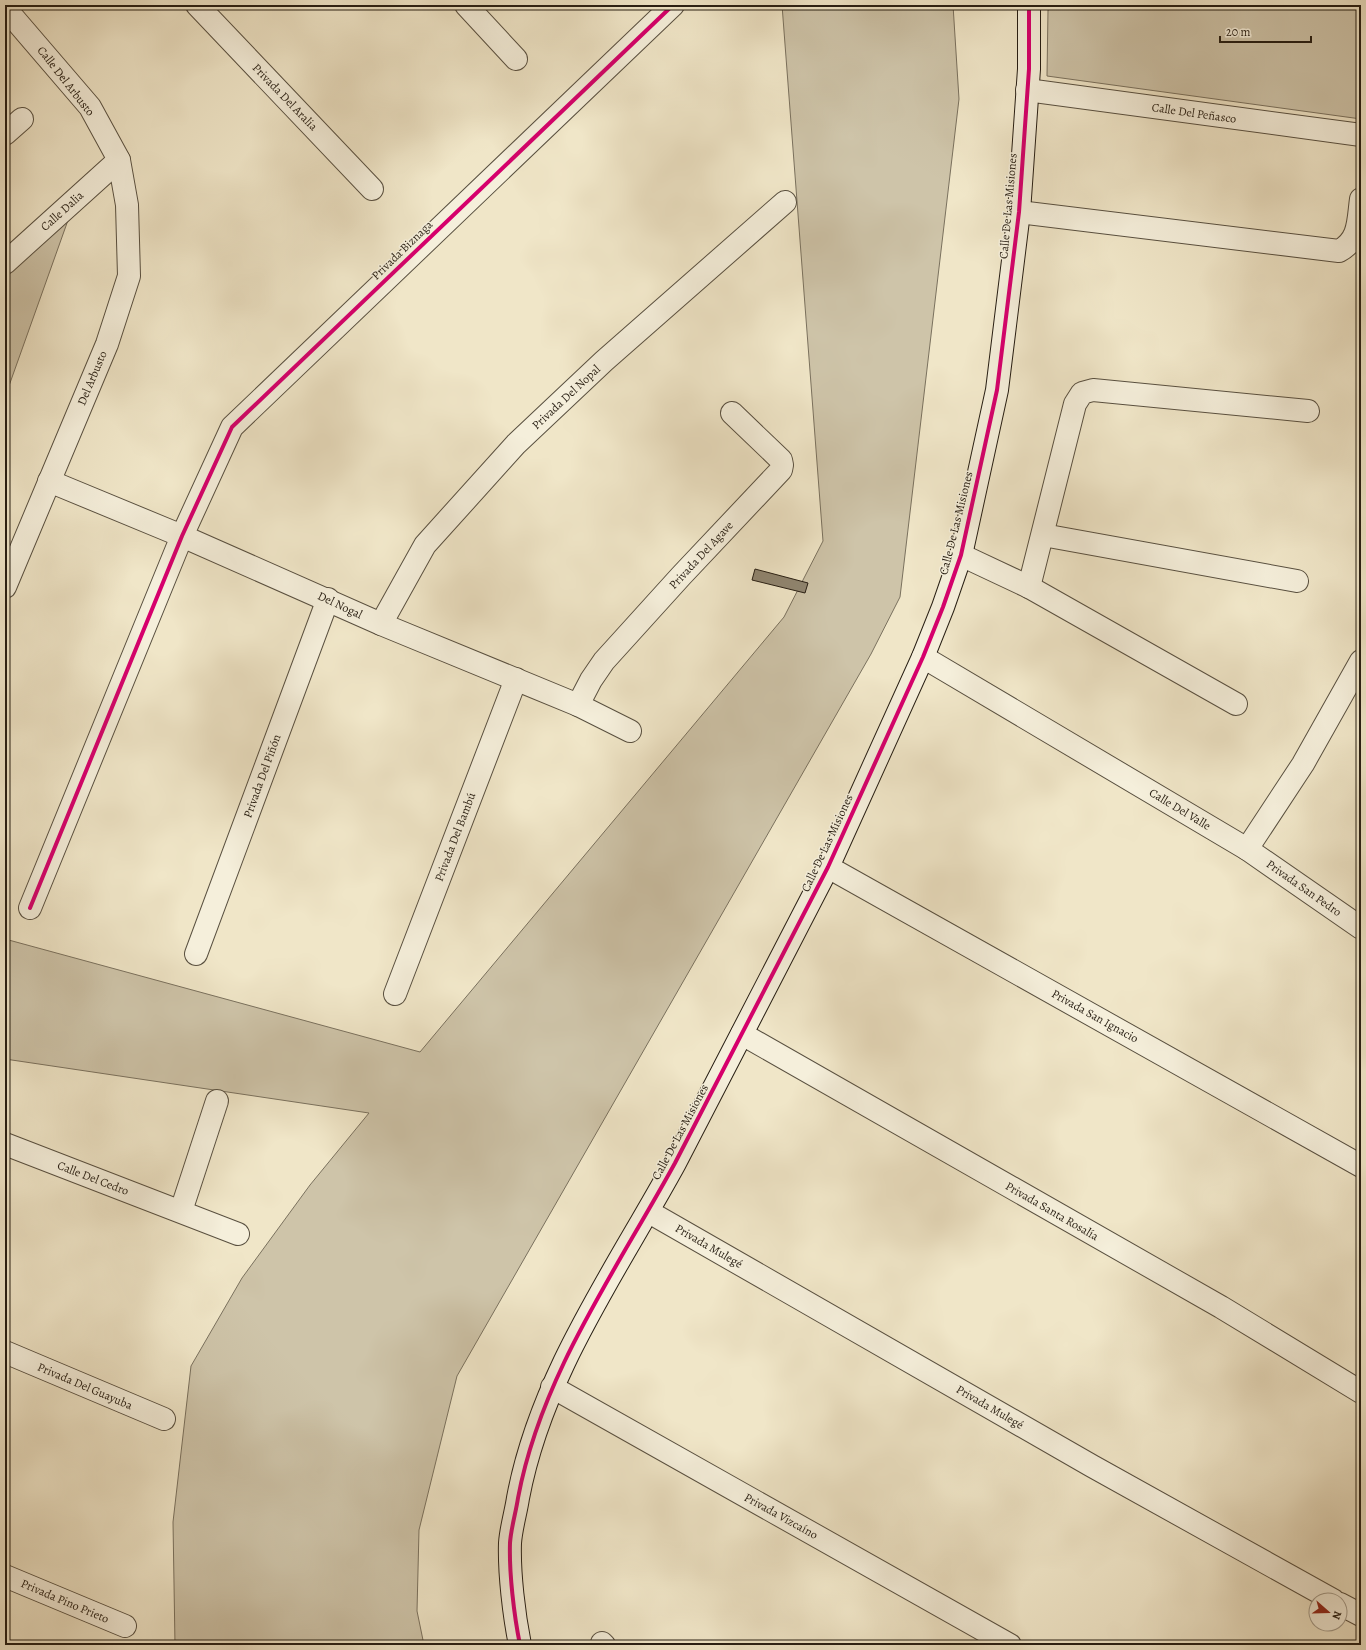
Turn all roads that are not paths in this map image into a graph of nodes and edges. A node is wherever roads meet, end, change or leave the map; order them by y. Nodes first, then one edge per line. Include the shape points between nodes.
1 (197, 5) edge
2 (466, 5) edge
3 (673, 5) edge
4 (1029, 5) edge
5 (5, 8) edge
6 (516, 59) dead end
7 (1027, 90) junction
8 (22, 119) dead end
9 (5, 134) edge
10 (1361, 135) edge
11 (119, 160) junction
12 (372, 189) dead end
13 (1361, 199) edge
14 (785, 202) dead end
15 (1019, 212) junction
16 (5, 263) edge
17 (1308, 411) dead end
18 (732, 413) dead end
19 (49, 481) junction
20 (1043, 535) junction
21 (182, 536) junction
22 (961, 555) junction
23 (1297, 581) dead end
24 (5, 587) edge
25 (1029, 587) junction
26 (328, 599) junction
27 (381, 624) junction
28 (923, 657) junction
29 (1358, 675) edge
30 (516, 679) junction
31 (1236, 704) dead end
32 (578, 705) junction
33 (630, 731) dead end
34 (1247, 849) junction
35 (828, 867) junction
36 (30, 908) dead end
37 (1361, 928) edge
38 (196, 954) dead end
39 (395, 994) dead end
40 (742, 1034) junction
41 (217, 1101) dead end
42 (5, 1144) edge
43 (1361, 1166) edge
44 (181, 1211) junction
45 (649, 1212) junction
46 (238, 1234) dead end
47 (5, 1352) edge
48 (552, 1387) junction
49 (1361, 1392) edge
50 (164, 1419) dead end
51 (5, 1576) edge
52 (1319, 1592) edge
53 (1348, 1608) edge
54 (1361, 1615) edge
55 (126, 1626) dead end
56 (520, 1645) edge
57 (1010, 1645) edge

1 - 12 street, Privada Del Aralia
2 - 6 street
3 - 21 street, Privada Biznaga via 232,426
4 - 7 street, Calle De Las Misiones
5 - 11 street, Calle Del Arbusto via 90,107
7 - 10 street, Calle Del Peñasco
7 - 15 street, Calle De Las Misiones
8 - 9 street
11 - 16 street, Calle Dalia
11 - 19 street, Del Arbusto via 127,205 130,276 107,344
13 - 15 street via 1355,236 1349,246 1339,251
14 - 27 street, Privada Del Nopal via 604,361 516,444 426,545
15 - 22 street, Calle De Las Misiones via 997,390
17 - 20 street via 1093,390 1082,393 1075,404
18 - 32 street, Privada Del Agave via 781,460 781,470 604,661
19 - 21 street, Del Nogal
19 - 24 street, Del Arbusto
20 - 23 street
20 - 25 street
21 - 26 street, Del Nogal
21 - 36 street, Privada Biznaga
22 - 25 street
22 - 28 street, Calle De Las Misiones
25 - 31 street
26 - 27 street, Del Nogal
26 - 38 street, Privada Del Piñón
27 - 30 street, Del Nogal
28 - 34 street, Calle Del Valle
28 - 35 street, Calle De Las Misiones
29 - 34 street
30 - 32 street, Del Nogal
30 - 39 street, Privada Del Bambú
32 - 33 street, Del Nogal
34 - 37 street, Privada San Pedro
35 - 40 street, Calle De Las Misiones
35 - 43 street, Privada San Ignacio
40 - 45 street, Calle De Las Misiones
40 - 49 street, Privada Santa Rosalía via 1221,1307
41 - 44 street
42 - 44 street, Calle Del Cedro
44 - 46 street, Calle Del Cedro
45 - 48 street, Calle De Las Misiones via 583,1323
45 - 52 street, Privada Mulegé via 1092,1466
47 - 50 street, Privada Del Guayuba
48 - 56 street, Calle De Las Misiones via 524,1466 510,1542 515,1622
48 - 57 street, Privada Vizcaíno
51 - 55 street, Privada Pino Prieto
53 - 54 street

